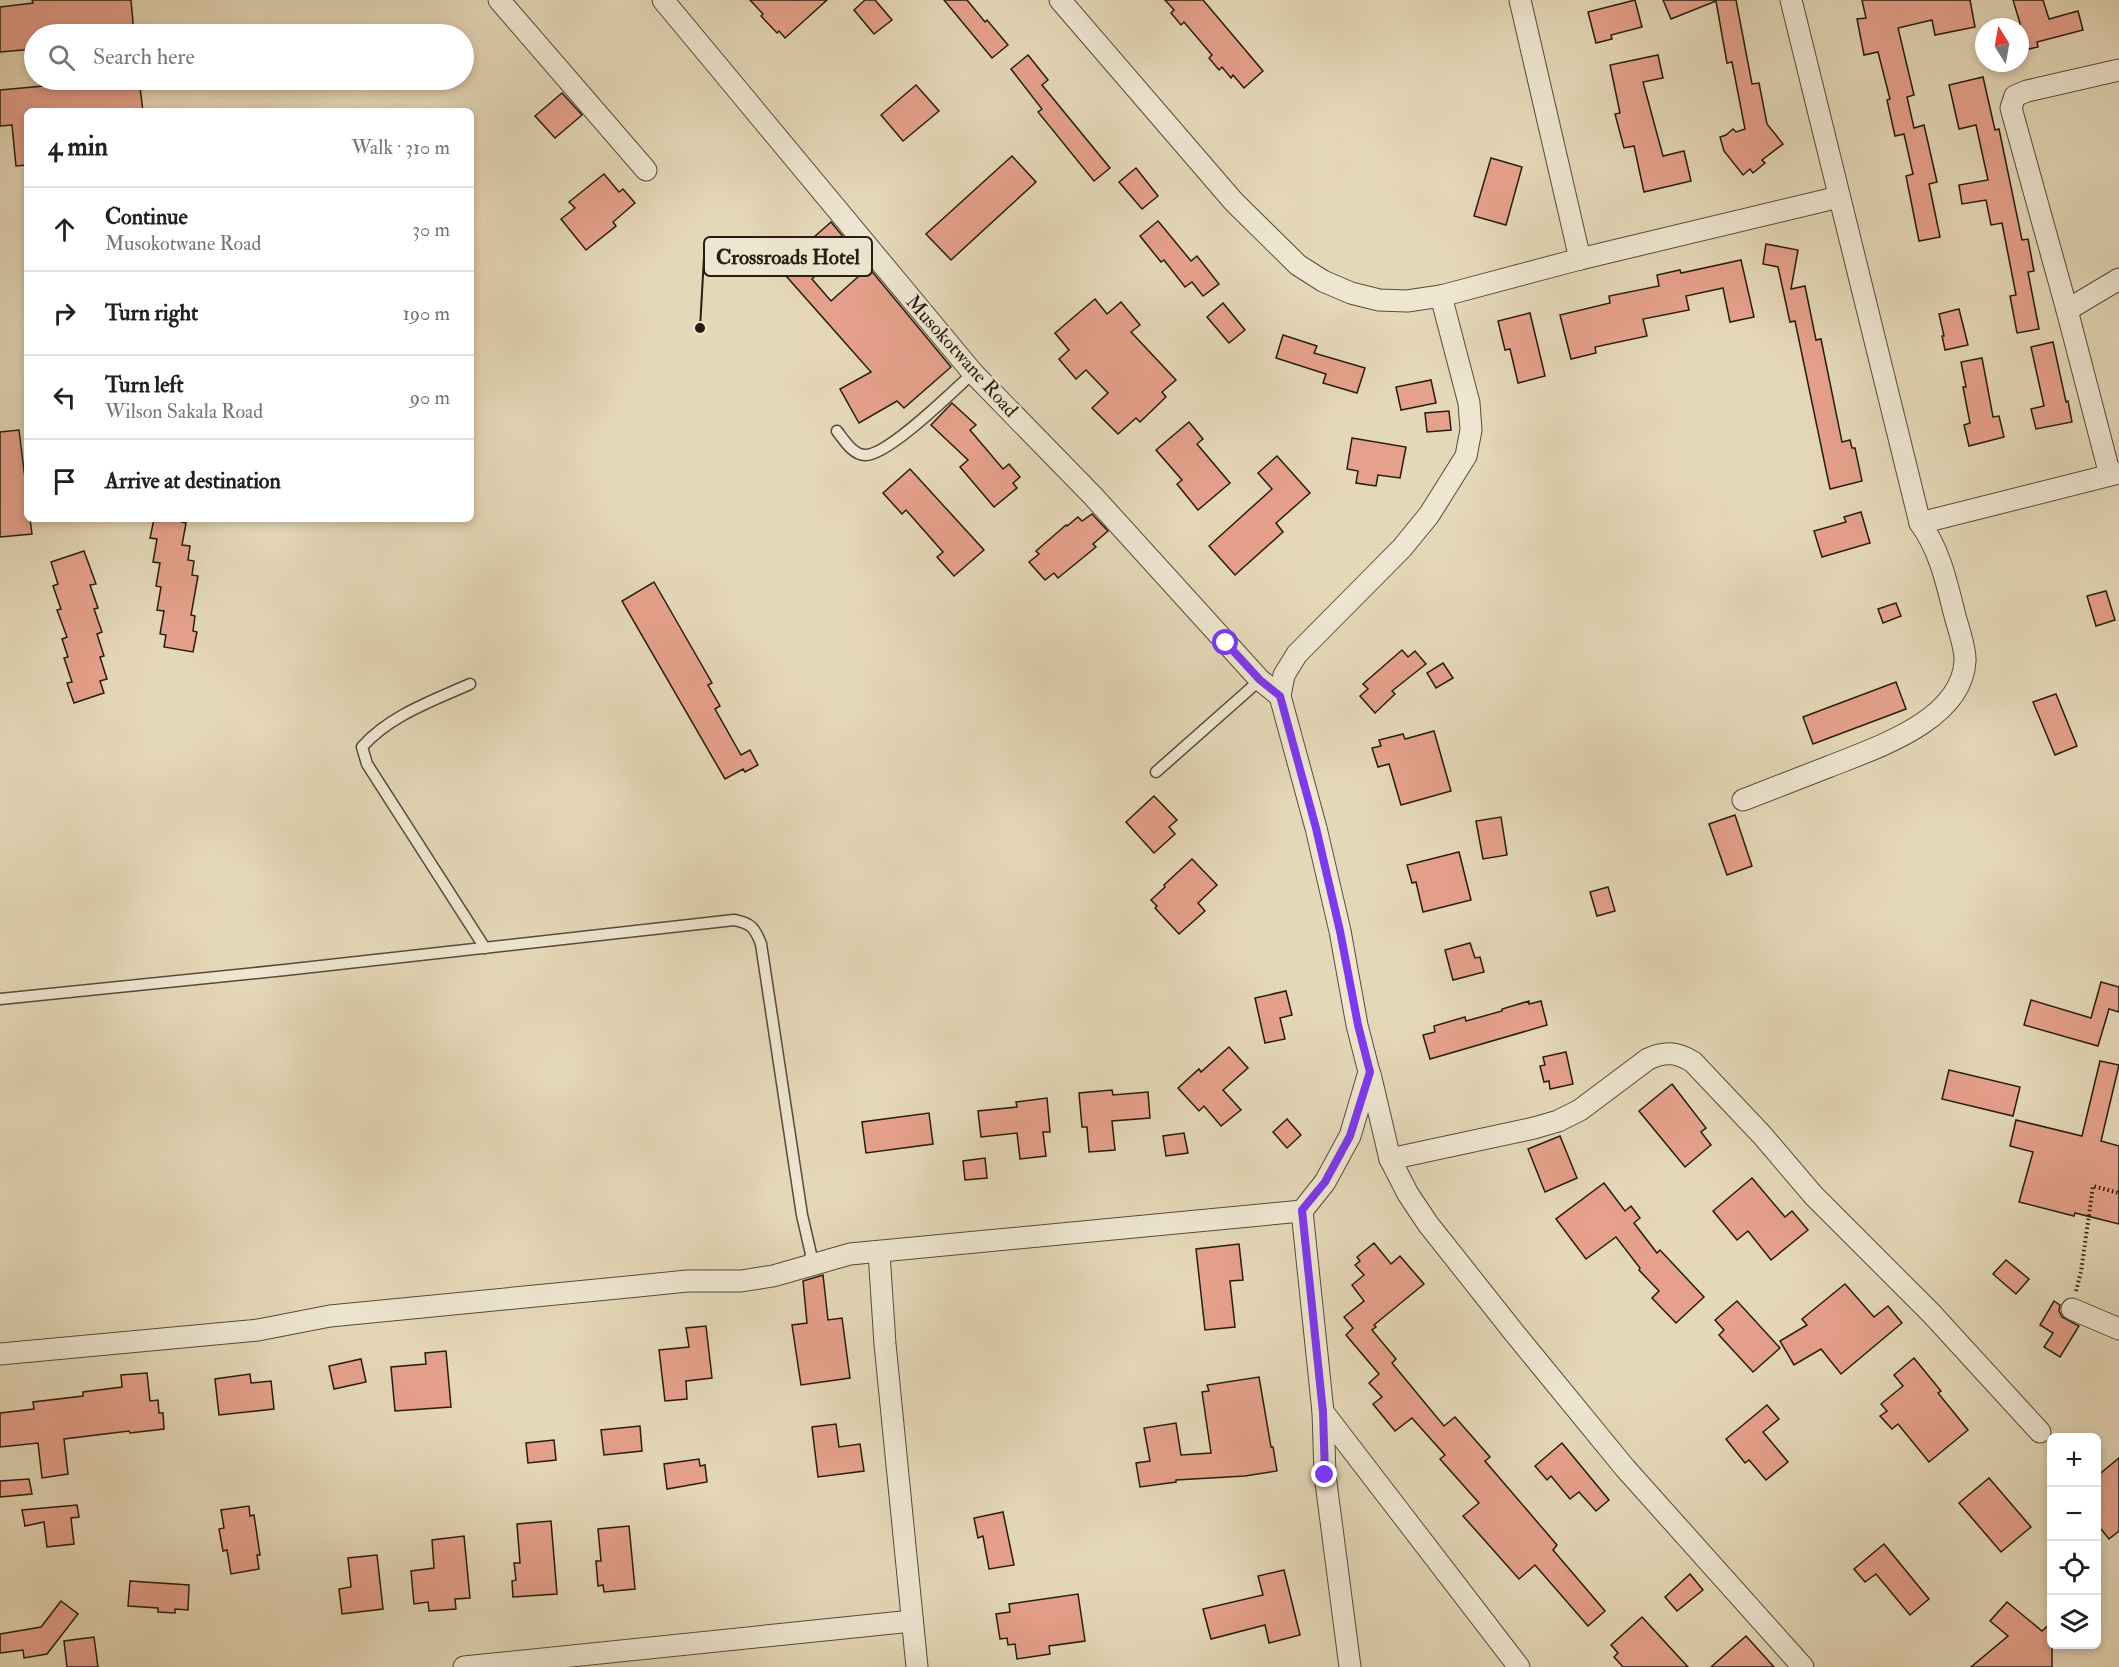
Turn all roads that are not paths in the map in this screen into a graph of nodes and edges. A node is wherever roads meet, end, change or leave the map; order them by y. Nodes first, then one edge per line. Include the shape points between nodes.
1 (499, 0) edge
2 (663, 0) edge
3 (1060, 0) edge
4 (1520, 0) edge
5 (1791, 0) edge
6 (2119, 70) edge
7 (646, 170) dead end
8 (1839, 197) junction
9 (1580, 259) junction
10 (2119, 279) edge
11 (1441, 296) junction
12 (2067, 310) junction
13 (973, 373) junction
14 (837, 432) dead end
15 (2114, 474) edge
16 (1920, 523) junction
17 (1260, 680) junction
18 (470, 684) dead end
19 (1280, 696) junction
20 (1156, 772) dead end
21 (1743, 800) dead end
22 (485, 948) junction
23 (0, 999) edge
24 (1370, 1072) junction
25 (1390, 1159) junction
26 (1302, 1210) junction
27 (879, 1253) junction
28 (808, 1266) junction
29 (2072, 1309) road end
30 (2119, 1329) edge
31 (0, 1354) edge
32 (1323, 1412) junction
33 (2040, 1432) dead end
34 (912, 1620) junction
35 (564, 1662) edge
36 (464, 1667) edge
37 (917, 1667) edge
38 (1350, 1667) edge
39 (1518, 1667) edge
40 (1803, 1667) edge

1 - 7 street
2 - 13 street, Musokotwane Road
3 - 11 street via 1234,202 1298,265 1323,281 1379,300
4 - 9 street
5 - 8 street
6 - 12 street via 2027,91 2015,96 2010,108
8 - 9 street
8 - 16 street
9 - 11 street
10 - 12 street
11 - 19 street via 1469,403 1471,430 1466,456 1429,515 1402,548 1297,654 1284,675
12 - 15 street
13 - 14 lane via 879,451 865,455 854,451
13 - 17 street, Musokotwane Road via 1093,496
15 - 16 street
16 - 21 street via 1932,538 1939,557 1963,648 1965,659 1959,686 1943,706 1890,742
17 - 19 street, Musokotwane Road
17 - 20 lane
18 - 22 lane via 413,710 374,734 362,747 368,764
19 - 24 street via 1316,828
22 - 23 lane
22 - 28 lane via 735,920 748,922 761,944 811,1254
24 - 25 street
24 - 26 street via 1350,1136 1325,1182
25 - 33 street via 1558,1121 1580,1110 1648,1059 1670,1052 1683,1056 1716,1086 1814,1196 1931,1313
25 - 40 street via 1428,1224 1516,1335 1625,1468
26 - 27 street
26 - 32 street
27 - 28 street via 850,1254
27 - 34 street
28 - 31 street via 741,1281 687,1281 330,1317 258,1330
29 - 30 street
32 - 38 street via 1328,1505
32 - 39 street
34 - 35 street
34 - 37 street
35 - 36 street

